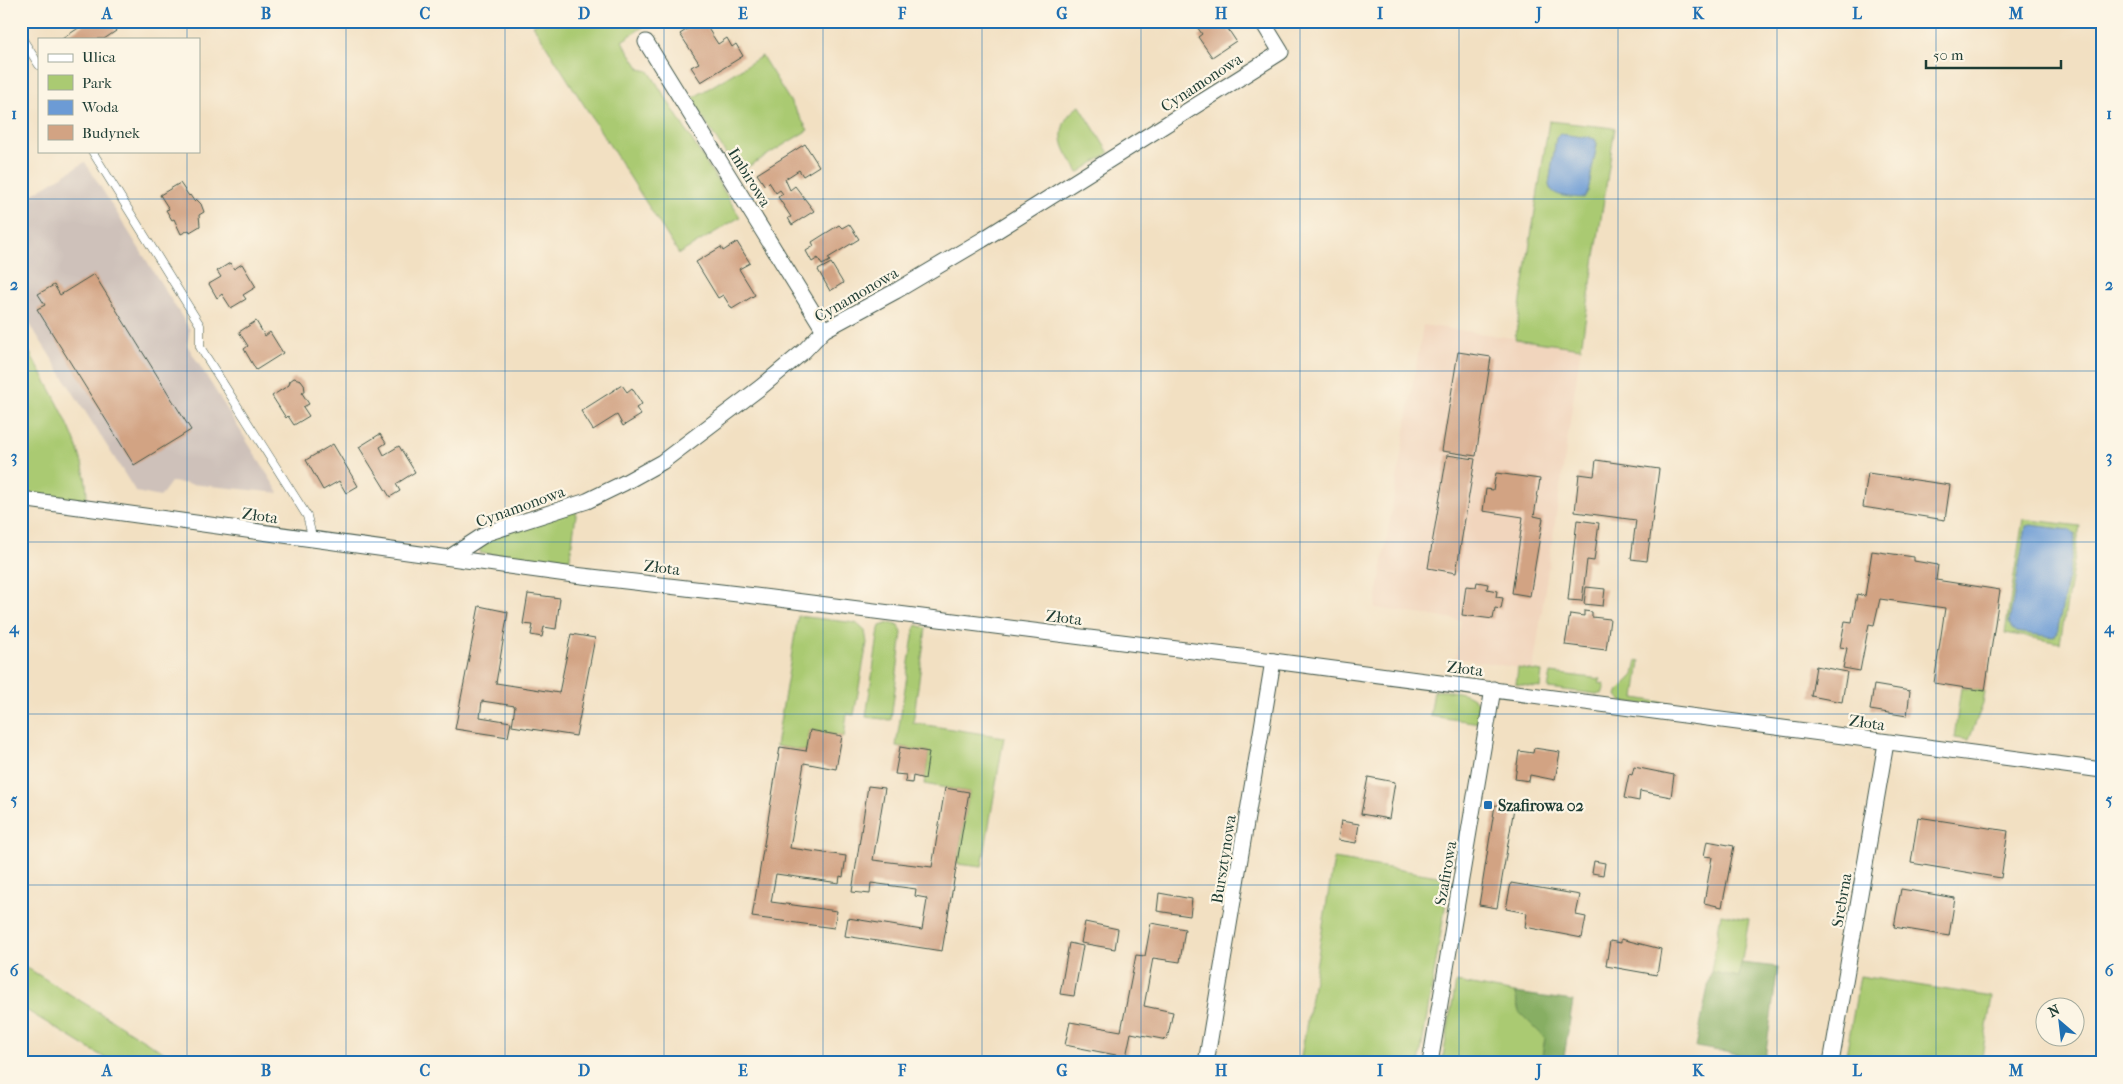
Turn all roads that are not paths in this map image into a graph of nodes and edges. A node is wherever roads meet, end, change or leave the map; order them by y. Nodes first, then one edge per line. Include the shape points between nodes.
1 (1262, 21) edge
2 (23, 40) dead end
3 (646, 42) dead end
4 (38, 63) edge
5 (93, 152) edge
6 (824, 330) junction
7 (21, 499) edge
8 (314, 540) junction
9 (450, 557) junction
10 (1273, 661) junction
11 (1493, 689) junction
12 (1886, 743) junction
13 (2102, 770) edge
14 (1206, 1063) edge
15 (1430, 1063) edge
16 (1830, 1063) edge

1 - 6 street, Cynamonowa via 1281,52 982,240 896,292
2 - 4 lane
3 - 6 street, Imbirowa
5 - 8 lane via 200,325 200,347 307,516
6 - 9 street, Cynamonowa via 804,351 662,462 587,501 487,533
7 - 8 street, Złota
8 - 9 street, Złota
9 - 10 street, Złota
10 - 11 street, Złota
10 - 14 street, Bursztynowa
11 - 12 street, Złota
11 - 15 street, Szafirowa
12 - 13 street, Złota
12 - 16 street, Srebrna

